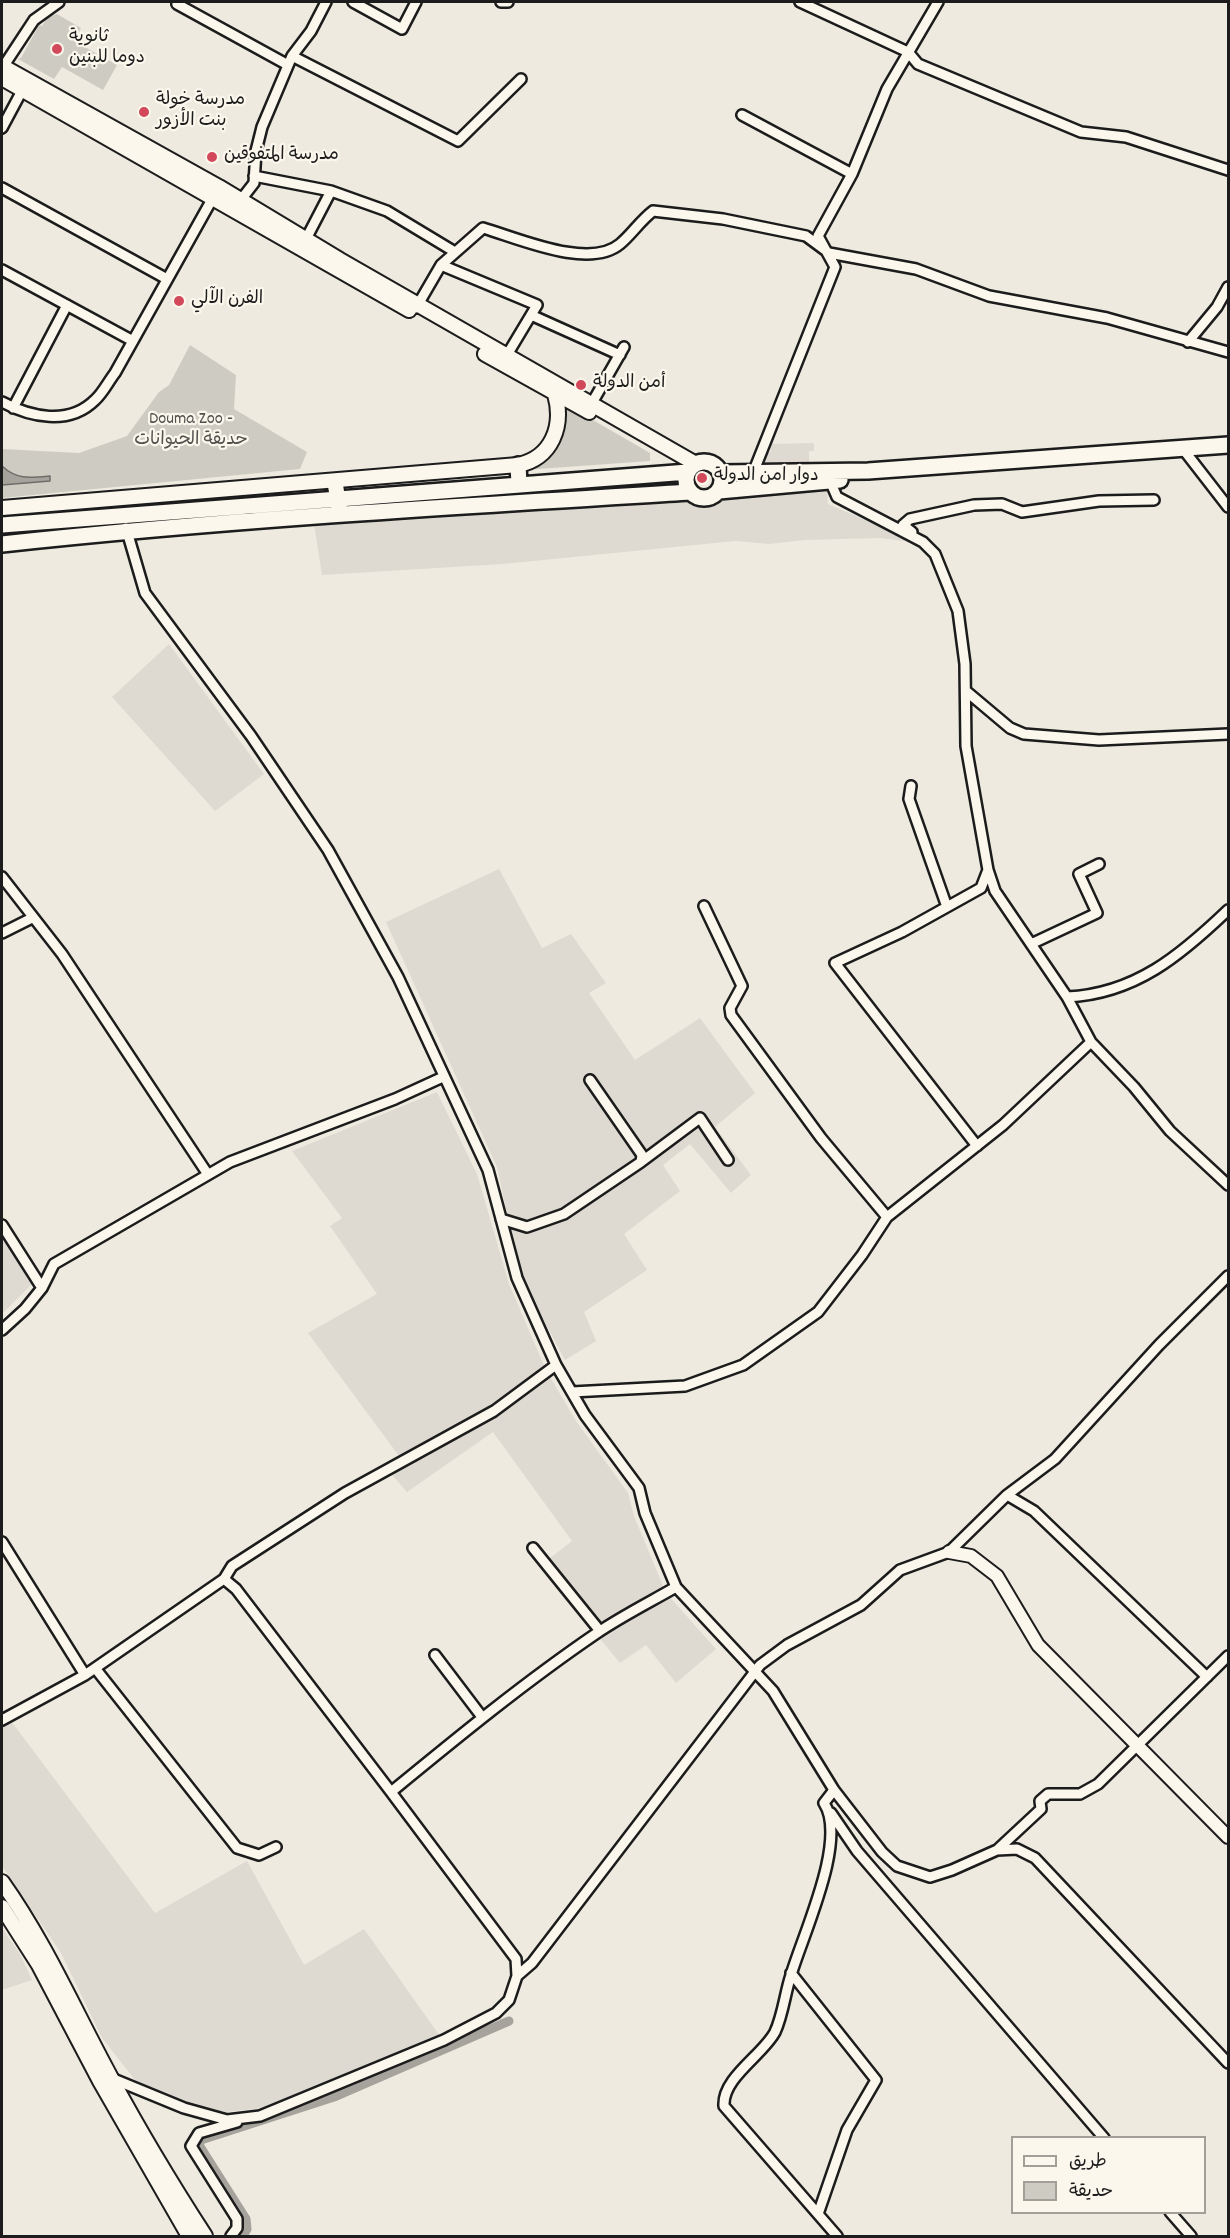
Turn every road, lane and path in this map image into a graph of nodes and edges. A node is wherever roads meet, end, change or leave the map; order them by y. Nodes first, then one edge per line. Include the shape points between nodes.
1 (58, 2) edge
2 (178, 2) edge
3 (326, 2) edge
4 (353, 2) edge
5 (377, 2) edge
6 (416, 2) edge
7 (501, 2) edge
8 (508, 2) edge
9 (801, 2) edge
10 (938, 2) edge
11 (371, 11) junction
12 (908, 52) junction
13 (290, 61) junction
14 (2, 70) edge
15 (521, 79) dead end
16 (25, 85) junction
17 (742, 115) dead end
18 (2, 128) edge
19 (1228, 170) edge
20 (852, 174) junction
21 (254, 176) junction
22 (219, 187) junction
23 (2, 188) edge
24 (331, 190) junction
25 (213, 200) junction
26 (240, 201) junction
27 (306, 239) junction
28 (455, 252) junction
29 (829, 253) junction
30 (441, 265) junction
31 (2, 270) edge
32 (166, 279) junction
33 (1228, 287) edge
34 (67, 305) junction
35 (415, 308) junction
36 (531, 315) junction
37 (133, 341) junction
38 (1188, 342) junction
39 (1228, 352) edge
40 (507, 355) junction
41 (555, 394) junction
42 (2, 402) edge
43 (592, 403) junction
44 (13, 408) junction
45 (1228, 445) edge
46 (1183, 449) junction
47 (518, 465) junction
48 (691, 468) junction
49 (868, 471) junction
50 (753, 472) junction
51 (721, 473) junction
52 (830, 481) junction
53 (335, 482) junction
54 (519, 484) junction
55 (719, 491) junction
56 (691, 492) junction
57 (1154, 500) dead end
58 (339, 507) junction
59 (1228, 507) edge
60 (2, 508) edge
61 (123, 514) junction
62 (2, 525) edge
63 (127, 530) junction
64 (923, 542) junction
65 (2, 544) edge
66 (966, 691) junction
67 (1228, 734) edge
68 (911, 786) dead end
69 (1099, 864) dead end
70 (988, 870) junction
71 (2, 877) edge
72 (704, 906) dead end
73 (947, 907) junction
74 (1228, 910) edge
75 (32, 918) junction
76 (2, 933) edge
77 (1031, 944) junction
78 (1067, 997) junction
79 (1090, 1042) junction
80 (444, 1077) junction
81 (590, 1080) dead end
82 (978, 1146) junction
83 (728, 1160) dead end
84 (641, 1162) junction
85 (207, 1173) junction
86 (1228, 1185) edge
87 (887, 1217) junction
88 (501, 1219) junction
89 (2, 1225) edge
90 (1228, 1276) edge
91 (42, 1288) junction
92 (2, 1330) edge
93 (556, 1365) junction
94 (572, 1392) junction
95 (1007, 1495) junction
96 (2, 1542) edge
97 (533, 1548) dead end
98 (948, 1552) junction
99 (224, 1579) junction
100 (676, 1587) junction
101 (600, 1631) junction
102 (435, 1655) dead end
103 (1228, 1656) edge
104 (95, 1668) junction
105 (755, 1672) junction
106 (85, 1675) junction
107 (1207, 1677) junction
108 (482, 1717) junction
109 (2, 1720) edge
110 (1138, 1748) junction
111 (834, 1790) junction
112 (391, 1792) junction
113 (830, 1811) junction
114 (1228, 1837) edge
115 (276, 1847) dead end
116 (997, 1850) junction
117 (2, 1882) edge
118 (2, 1907) edge
119 (791, 1973) junction
120 (517, 1976) junction
121 (1228, 2063) edge
122 (106, 2080) junction
123 (260, 2116) junction
124 (1102, 2136) edge
125 (818, 2214) junction
126 (1172, 2214) edge
127 (189, 2236) edge
128 (205, 2236) edge
129 (231, 2236) edge
130 (837, 2236) edge
131 (1191, 2236) edge

1 - 14 street via 34,20
2 - 13 street
3 - 13 street
4 - 11 street
5 - 11 street
6 - 11 street via 402,29
7 - 8 street
9 - 12 street
10 - 12 street
12 - 19 street via 918,64 1082,132 1126,137
12 - 20 street via 870,127
13 - 15 street via 458,141
13 - 21 street via 262,127
14 - 16 main road
16 - 18 street
16 - 22 main road
16 - 25 main road
17 - 20 street
20 - 29 street via 819,236
21 - 24 street
21 - 26 street via 251,188
22 - 25 street
22 - 26 main road
23 - 32 street
24 - 27 street
24 - 28 street via 387,211
25 - 32 street
25 - 35 main road
26 - 27 main road
27 - 35 main road
28 - 29 street via 483,228 527,243 590,255 620,244 653,211 723,219 806,236
28 - 30 street
29 - 38 street via 916,269 989,296 1107,318
29 - 50 street via 835,267
30 - 35 street
30 - 36 street via 537,305
31 - 34 street
32 - 37 street
33 - 38 street
34 - 37 street
34 - 44 street
35 - 40 main road
35 - 41 main road
36 - 40 street
36 - 43 street via 622,351
37 - 44 street via 115,373 95,400 82,410 53,417
38 - 39 street
40 - 43 main road
41 - 47 main road via 559,420 552,441 539,457
41 - 48 main road
42 - 44 street
43 - 48 main road
45 - 46 main road
46 - 49 main road
46 - 59 street
47 - 53 main road
47 - 54 main road
48 - 51 main road via 711,463
48 - 54 main road
48 - 56 main road via 686,480
49 - 50 main road
49 - 52 main road
50 - 51 main road
51 - 55 main road
52 - 55 main road
52 - 64 street via 837,497
53 - 58 main road
53 - 60 main road
54 - 58 main road
55 - 56 main road via 705,498
56 - 58 main road
57 - 64 street via 1099,501 1022,512 1002,504 974,505 910,519 903,525
58 - 61 main road
58 - 63 main road
61 - 62 main road
61 - 63 street
63 - 65 main road
63 - 80 street via 145,593 251,736 328,850 399,977
64 - 66 street via 935,554 958,612
66 - 67 street via 1010,728 1024,734 1099,740
66 - 70 street via 966,746
68 - 73 street via 909,799
69 - 77 street via 1078,873 1097,913
70 - 73 street via 981,888
70 - 77 street via 995,891
71 - 75 street
72 - 87 street via 742,986 730,1008 731,1015 822,1138
73 - 82 street via 835,963
74 - 78 street via 1141,979 1096,996
75 - 76 street
75 - 85 street via 62,954
77 - 78 street
78 - 79 street
79 - 82 street
79 - 86 street via 1170,1131
80 - 85 street
80 - 88 street via 488,1170
81 - 84 street via 642,1155
82 - 87 street
83 - 84 street via 700,1118
84 - 88 street via 564,1214 527,1227
85 - 91 street via 54,1264
87 - 94 street via 818,1312 743,1365 685,1386
88 - 93 street via 517,1278
89 - 91 street
90 - 95 street via 1054,1459
91 - 92 street
93 - 94 street
93 - 99 street via 494,1411 345,1493 232,1566
94 - 100 street via 639,1488 645,1513
95 - 98 street
95 - 107 street via 1034,1511
96 - 106 street
97 - 101 street
98 - 105 street via 900,1570 861,1605 787,1645
98 - 110 street via 971,1556 997,1576 1038,1645
99 - 104 street
99 - 112 street via 236,1589
100 - 101 street
100 - 105 street
101 - 108 street
102 - 108 street
103 - 107 street
104 - 106 street
104 - 115 street via 237,1848 259,1855
105 - 111 street via 773,1691
105 - 120 street via 532,1963
106 - 109 street
107 - 110 street
108 - 112 street
110 - 114 street
110 - 116 street via 1098,1784 1080,1794 1048,1794 1040,1801 1041,1809
111 - 113 street via 824,1803
111 - 116 street via 882,1852 897,1866 914,1873 930,1877
112 - 120 street via 516,1959
113 - 119 street via 825,1874
113 - 124 street via 864,1860
116 - 121 street via 1017,1849 1035,1858
117 - 122 main road via 51,1959
118 - 122 main road
119 - 125 street via 876,2080 847,2130
119 - 125 street via 775,2033 742,2069 723,2097 724,2106
120 - 123 street via 509,2000 496,2013 444,2040
122 - 123 street via 227,2120
122 - 127 main road
122 - 128 main road
123 - 129 street via 199,2133 191,2146 237,2219
125 - 130 street
126 - 131 street

